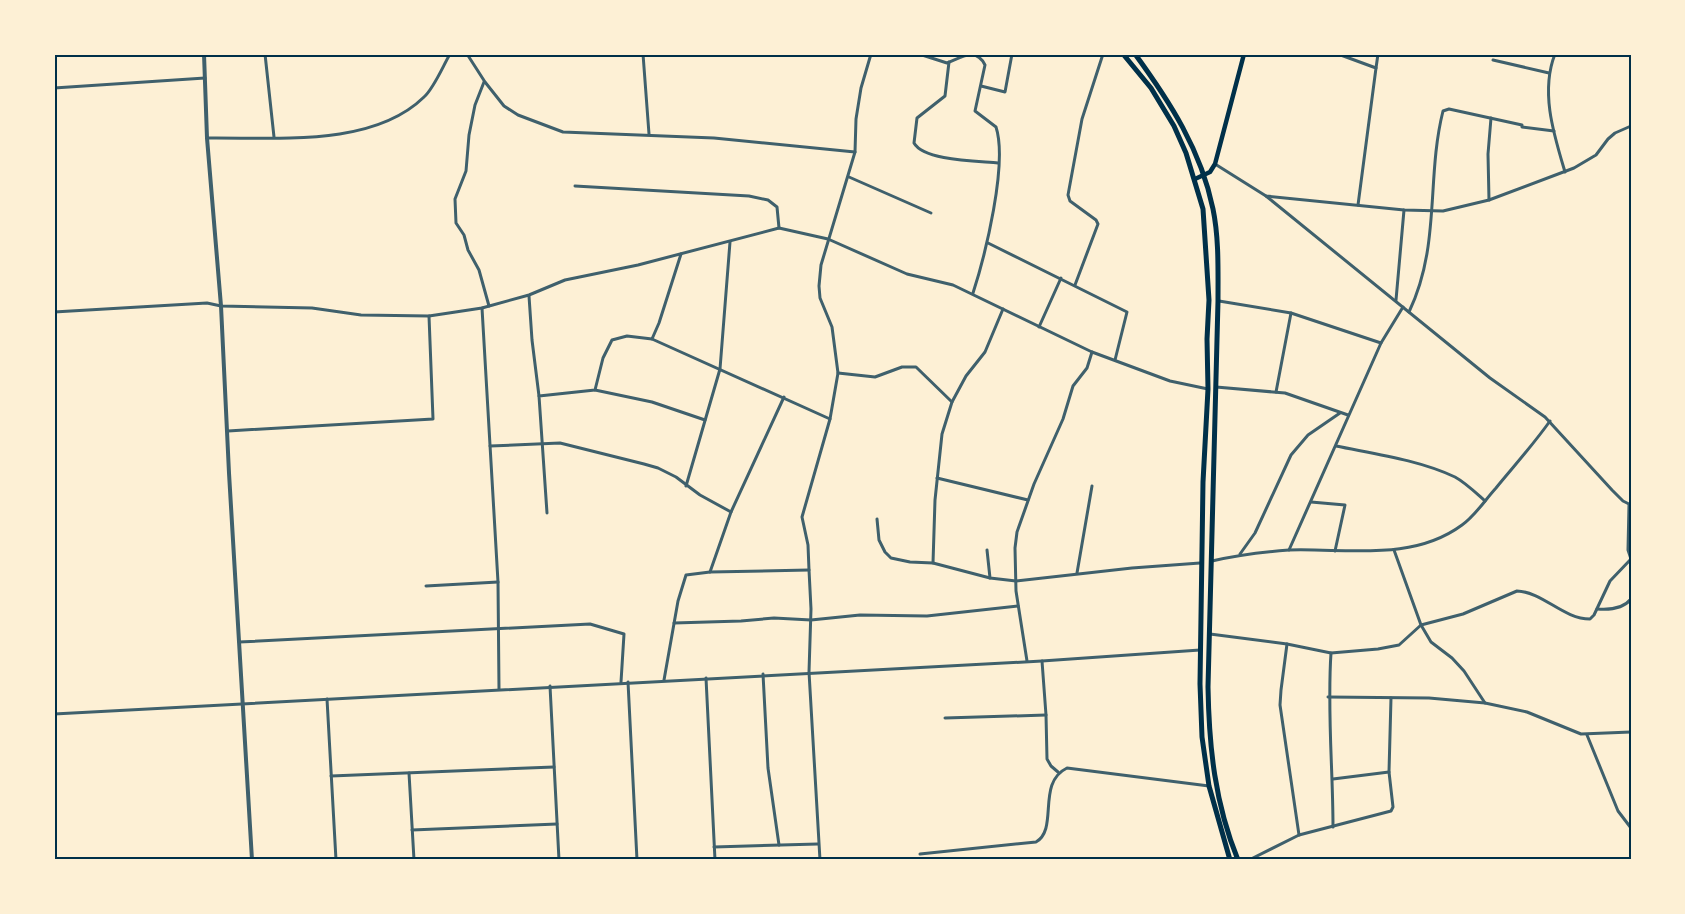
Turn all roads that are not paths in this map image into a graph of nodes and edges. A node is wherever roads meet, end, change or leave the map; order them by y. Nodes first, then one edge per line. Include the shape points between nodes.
1 (204, 54) edge
2 (265, 54) edge
3 (450, 54) edge
4 (467, 54) edge
5 (643, 54) edge
6 (871, 54) edge
7 (919, 54) edge
8 (1012, 54) edge
9 (1103, 54) edge
10 (1123, 54) edge
11 (1135, 54) edge
12 (1244, 54) edge
13 (1338, 54) edge
14 (1378, 54) edge
15 (1555, 54) edge
16 (1493, 60) dead end
17 (949, 62) junction
18 (1376, 68) junction
19 (1549, 73) junction
20 (205, 78) junction
21 (484, 82) junction
22 (981, 86) junction
23 (54, 88) edge
24 (1491, 118) junction
25 (1631, 126) edge
26 (1554, 131) junction
27 (649, 134) junction
28 (274, 137) junction
29 (207, 138) junction
30 (855, 152) junction
31 (998, 162) junction
32 (1215, 164) junction
33 (1565, 172) junction
34 (1203, 175) junction
35 (849, 177) junction
36 (1195, 179) junction
37 (574, 186) dead end
38 (1266, 196) junction
39 (1489, 200) junction
40 (1358, 206) junction
41 (1404, 210) junction
42 (1433, 211) junction
43 (931, 213) dead end
44 (779, 228) junction
45 (828, 239) junction
46 (730, 242) junction
47 (988, 243) junction
48 (682, 253) junction
49 (1061, 278) junction
50 (1075, 285) junction
51 (973, 293) junction
52 (529, 295) junction
53 (1218, 300) junction
54 (1396, 300) junction
55 (221, 306) junction
56 (489, 306) junction
57 (1403, 307) junction
58 (482, 308) junction
59 (1003, 309) junction
60 (54, 312) edge
61 (1409, 312) junction
62 (1291, 313) junction
63 (429, 316) junction
64 (1039, 327) junction
65 (652, 339) junction
66 (1382, 344) junction
67 (1092, 352) junction
68 (1115, 360) junction
69 (720, 369) junction
70 (838, 373) junction
71 (1216, 387) junction
72 (1208, 389) junction
73 (595, 390) junction
74 (1276, 392) junction
75 (539, 396) junction
76 (784, 397) junction
77 (952, 402) junction
78 (1340, 413) junction
79 (1348, 415) junction
80 (830, 419) junction
81 (705, 420) junction
82 (1550, 421) junction
83 (228, 431) junction
84 (541, 444) junction
85 (490, 446) junction
86 (1336, 446) junction
87 (937, 477) junction
88 (686, 486) junction
89 (1092, 486) dead end
90 (1028, 500) junction
91 (1485, 501) junction
92 (1311, 502) junction
93 (1630, 505) edge
94 (730, 512) junction
95 (547, 513) dead end
96 (877, 519) dead end
97 (987, 550) dead end
98 (1289, 550) junction
99 (1394, 550) junction
100 (1335, 551) junction
101 (1240, 554) junction
102 (1631, 560) edge
103 (1212, 561) junction
104 (933, 563) junction
105 (1202, 563) junction
106 (810, 570) junction
107 (711, 572) junction
108 (1077, 573) junction
109 (990, 578) junction
110 (1017, 581) junction
111 (498, 582) junction
112 (426, 586) dead end
113 (1631, 599) edge
114 (1018, 606) junction
115 (1597, 609) junction
116 (811, 620) junction
117 (674, 623) junction
118 (1421, 625) junction
119 (499, 630) junction
120 (1210, 634) junction
121 (239, 642) junction
122 (1287, 644) junction
123 (1201, 650) junction
124 (1331, 653) junction
125 (1027, 661) junction
126 (1042, 661) junction
127 (810, 672) junction
128 (763, 674) junction
129 (706, 678) junction
130 (664, 680) junction
131 (621, 682) junction
132 (628, 682) junction
133 (550, 686) junction
134 (499, 689) junction
135 (1328, 697) junction
136 (1391, 698) junction
137 (327, 699) junction
138 (1485, 703) junction
139 (243, 704) junction
140 (54, 714) edge
141 (1046, 715) junction
142 (945, 718) dead end
143 (1630, 733) edge
144 (1587, 735) junction
145 (554, 767) junction
146 (1058, 772) junction
147 (1389, 772) junction
148 (409, 773) junction
149 (331, 776) junction
150 (1333, 779) junction
151 (1209, 786) junction
152 (557, 824) junction
153 (1333, 827) junction
154 (1631, 828) edge
155 (412, 830) junction
156 (1299, 836) junction
157 (818, 844) junction
158 (779, 845) junction
159 (714, 848) junction
160 (920, 854) dead end
161 (252, 860) edge
162 (336, 860) edge
163 (414, 860) edge
164 (559, 860) edge
165 (637, 860) edge
166 (715, 860) edge
167 (819, 860) edge
168 (1230, 860) edge
169 (1238, 860) edge
170 (1249, 860) edge

1 - 20 street
2 - 28 street
3 - 28 street via 424,97 398,116 366,130 333,136
4 - 21 street
5 - 27 street
6 - 30 street via 861,88
7 - 17 street
8 - 22 street via 1005,92
9 - 50 street via 1082,119 1068,195 1098,224
10 - 36 highway via 1151,87 1174,126
11 - 34 highway via 1185,129
12 - 32 main road
13 - 18 street
14 - 18 street
15 - 19 street
16 - 19 street
17 - 22 street via 964,54 979,57 985,65
17 - 31 street via 945,96 917,118 914,143 921,150 944,157
18 - 40 street
19 - 26 street
20 - 23 street
20 - 29 street
21 - 27 street via 499,101 518,115 562,132
21 - 56 street via 475,105 466,171 455,199 456,224 479,270
22 - 31 street via 975,111 996,127
24 - 26 street
24 - 39 street
24 - 42 street via 1443,111
25 - 33 street via 1615,133 1590,160
26 - 33 street
27 - 30 street
28 - 29 street
29 - 55 street
30 - 35 street
31 - 47 street
32 - 34 main road
32 - 38 street
33 - 39 street
34 - 36 main road
34 - 53 highway via 1213,209
35 - 43 street
35 - 45 street
36 - 72 highway via 1206,236
37 - 44 street via 749,196 768,200 777,207
38 - 40 street
38 - 54 street
39 - 42 street
40 - 41 street
41 - 42 street
41 - 54 street
42 - 61 street via 1423,280
44 - 45 street
44 - 46 street
45 - 51 street via 907,274
45 - 70 street via 819,286 832,327
46 - 48 street
46 - 69 street
47 - 49 street
47 - 51 street
48 - 52 street via 565,280
48 - 65 street
49 - 50 street
49 - 64 street
50 - 68 street via 1127,312
51 - 59 street
52 - 56 street
52 - 75 street
53 - 62 street
53 - 71 highway
54 - 57 street
55 - 60 street via 207,303
55 - 63 street
55 - 83 street
56 - 58 street
57 - 61 street
57 - 66 street
58 - 63 street
58 - 85 street
59 - 64 street
59 - 77 street via 985,352
61 - 82 street
62 - 66 street
62 - 74 street
63 - 83 street via 434,418
64 - 67 street
65 - 69 street
65 - 73 street via 627,336 612,340 600,364
66 - 79 street
67 - 68 street
67 - 90 street via 1088,368 1073,386
68 - 72 street via 1170,381
69 - 76 street
69 - 81 street
70 - 77 street via 875,377 902,367 916,367
70 - 80 street
71 - 74 street
71 - 103 highway
72 - 105 highway
73 - 75 street
73 - 81 street via 652,402
74 - 78 street
75 - 84 street
76 - 80 street
76 - 94 street
77 - 87 street via 942,434
78 - 79 street
78 - 101 street via 1308,435 1291,455 1255,533
79 - 86 street
80 - 106 street via 802,511
81 - 88 street
82 - 91 street
82 - 93 street
83 - 121 street
84 - 85 street
84 - 88 street via 560,443 658,468
84 - 95 street
85 - 111 street
86 - 91 street via 1442,472 1463,482
86 - 92 street
87 - 90 street
87 - 104 street
88 - 94 street
89 - 108 street
90 - 110 street via 1017,532
91 - 99 street via 1451,533
92 - 98 street
92 - 100 street via 1344,505
93 - 102 street
94 - 107 street
96 - 104 street via 879,540 891,558
97 - 109 street
98 - 100 street
98 - 101 street
99 - 100 street
99 - 118 street
101 - 103 street
102 - 115 street via 1610,582
103 - 120 highway
104 - 109 street
105 - 108 street
105 - 123 highway
106 - 107 street
106 - 116 street
107 - 117 street via 686,576
108 - 110 street
109 - 110 street
110 - 114 street
111 - 112 street
111 - 119 street
113 - 115 street via 1610,610
114 - 116 street via 944,615 860,615
114 - 125 street
115 - 118 street via 1590,619 1585,619 1526,591 1517,591 1463,614
116 - 117 street
116 - 127 street
117 - 130 street
118 - 124 street via 1399,645
118 - 138 street via 1431,642 1464,671
119 - 121 street
119 - 131 street via 585,624 622,632 625,636
119 - 134 street
120 - 122 street
120 - 169 highway via 1212,759 1221,808
121 - 139 street
122 - 124 street
122 - 156 street via 1280,705
123 - 126 street
123 - 151 highway via 1202,737
124 - 135 street
125 - 126 street
125 - 127 street
126 - 141 street
127 - 128 street
127 - 157 street
128 - 129 street
128 - 158 street via 768,768
129 - 130 street
129 - 159 street
130 - 132 street
131 - 132 street
131 - 133 street
132 - 165 street
133 - 134 street
133 - 145 street
134 - 137 street
135 - 136 street
135 - 150 street
136 - 138 street
136 - 147 street
137 - 139 street
137 - 149 street
138 - 144 street via 1527,712
139 - 140 street
139 - 161 street
141 - 142 street
141 - 146 street via 1047,759
143 - 144 street
144 - 154 street via 1618,811
145 - 148 street
145 - 152 street
146 - 151 street via 1067,768
146 - 160 street via 1049,793 1045,830 1036,842
147 - 150 street
147 - 153 street via 1392,812
148 - 149 street
148 - 155 street
149 - 162 street
150 - 153 street
151 - 168 highway
152 - 155 street
152 - 164 street
153 - 156 street
155 - 163 street
156 - 170 street
157 - 158 street
157 - 167 street
158 - 159 street
159 - 166 street

